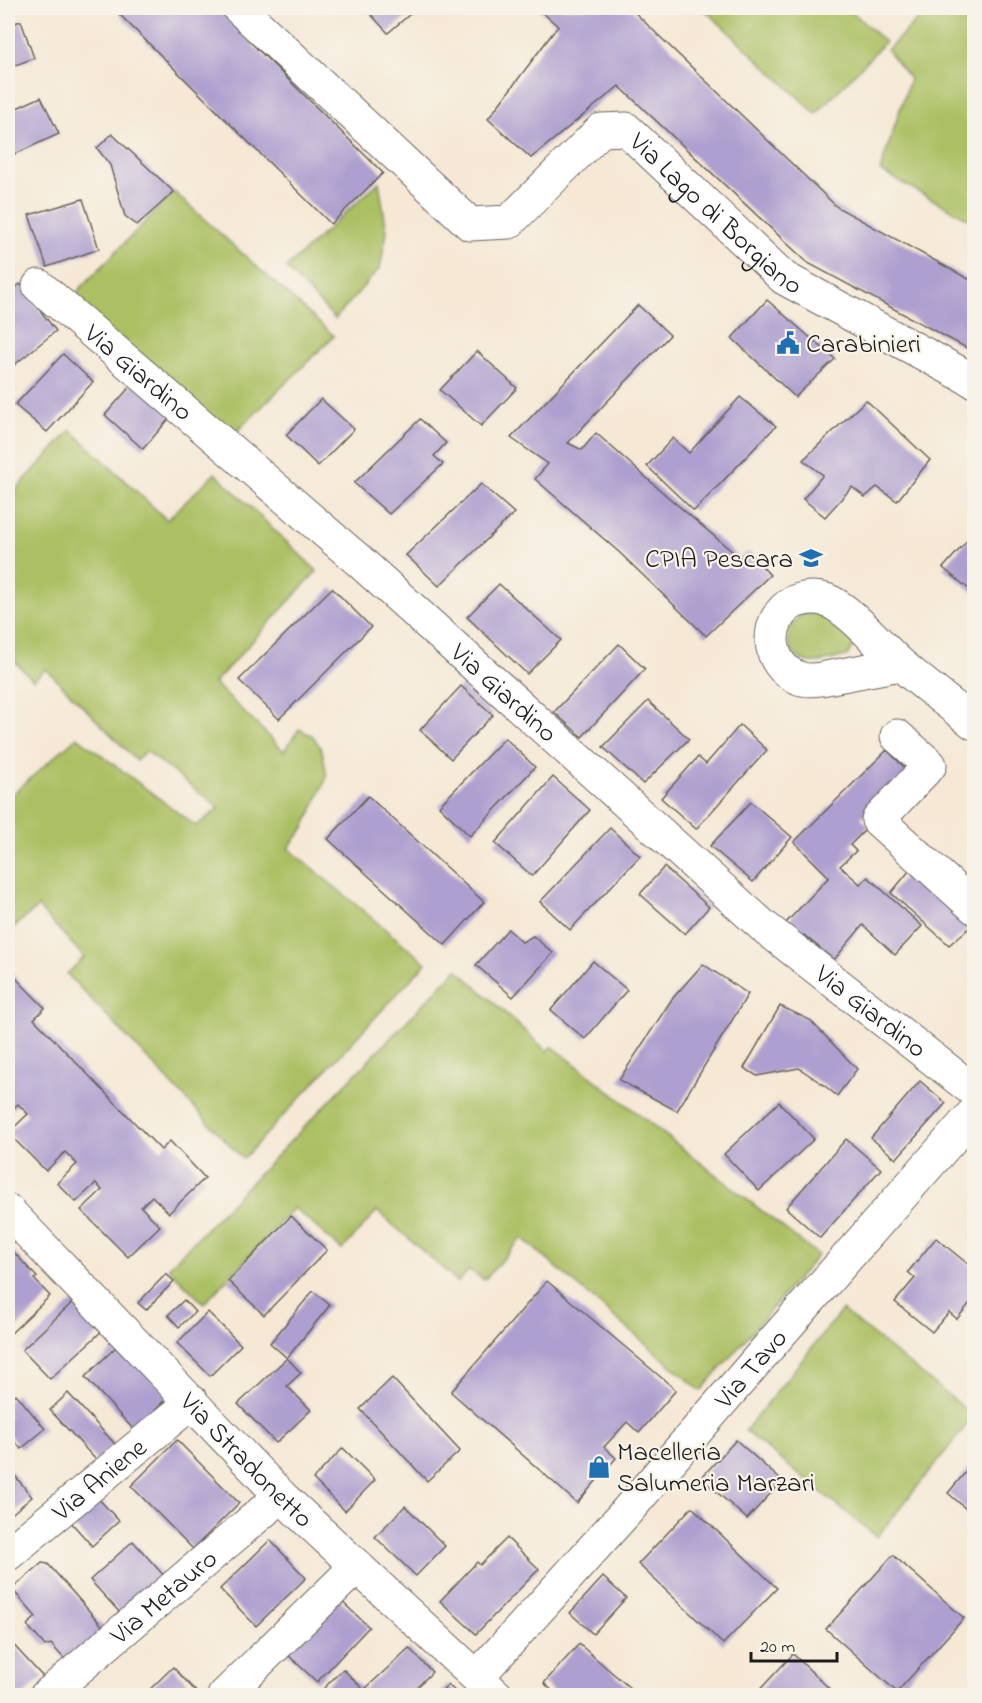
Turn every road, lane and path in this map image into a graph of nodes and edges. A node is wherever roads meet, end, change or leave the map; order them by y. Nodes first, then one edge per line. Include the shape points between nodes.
1 (239, 8) edge
2 (39, 286) dead end
3 (975, 381) edge
4 (900, 664) dead end
5 (975, 723) edge
6 (897, 736) dead end
7 (975, 907) edge
8 (975, 1092) edge
9 (975, 1113) edge
10 (8, 1211) edge
11 (192, 1402) junction
12 (281, 1496) junction
13 (8, 1554) edge
14 (357, 1566) junction
15 (488, 1686) edge
16 (46, 1695) edge
17 (224, 1695) edge

1 - 3 street, Via Lago di Borgiano via 470,224 509,222 601,130 626,129 784,278
2 - 8 street, Via Giardino via 357,559 763,926
4 - 5 street
6 - 7 street via 930,765 878,820
9 - 15 street, Via Tavo via 627,1511
10 - 11 street, Via Stradonetto
11 - 12 street, Via Stradonetto
11 - 13 street, Via Aniene
12 - 14 street, Via Stradonetto
12 - 16 street, Via Metauro
14 - 15 street, Via Stradonetto
14 - 17 street

